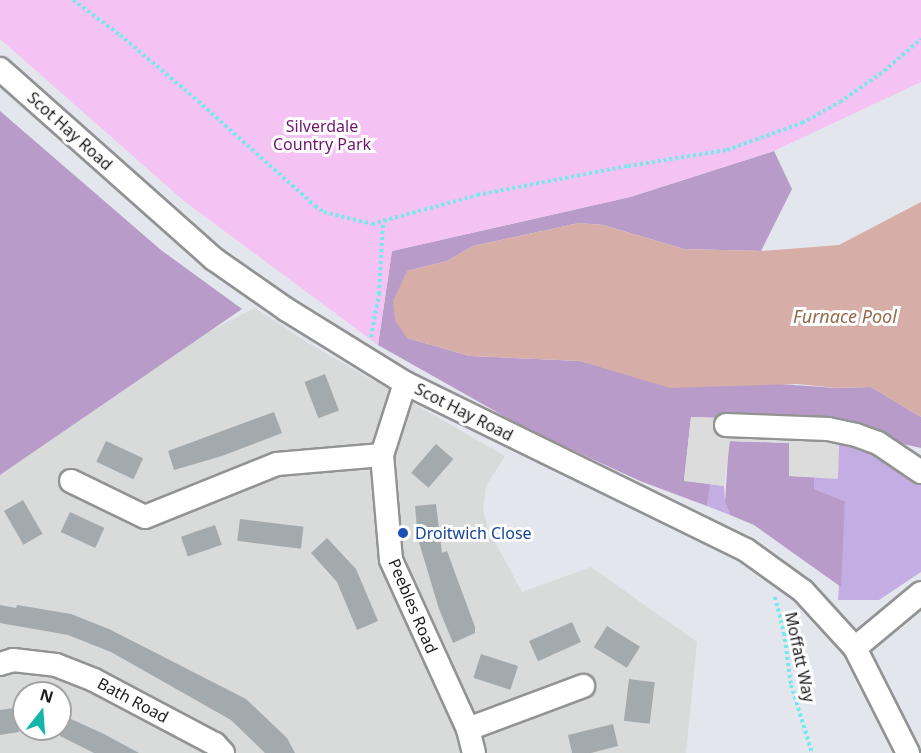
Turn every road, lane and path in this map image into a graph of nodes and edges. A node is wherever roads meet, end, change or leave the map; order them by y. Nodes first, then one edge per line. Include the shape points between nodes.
1 (73, 0) edge
2 (921, 39) edge
3 (0, 69) edge
4 (382, 222) junction
5 (367, 360) junction
6 (405, 383) junction
7 (726, 425) dead end
8 (381, 455) junction
9 (921, 472) edge
10 (71, 482) dead end
11 (767, 565) junction
12 (921, 593) edge
13 (855, 648) junction
14 (0, 664) edge
15 (583, 686) dead end
16 (468, 729) junction
17 (223, 753) edge
18 (474, 753) edge
19 (812, 753) edge
20 (908, 753) edge

1 - 4 path via 198,101 315,206 324,212 372,224
2 - 4 path via 840,102 802,123 735,147 477,195
3 - 5 street, Scot Hay Road via 214,259
4 - 5 path via 379,294
5 - 6 street, Scot Hay Road
6 - 8 street, Peebles Road
6 - 11 street, Scot Hay Road via 746,550
7 - 9 street via 828,429 856,435 878,443
8 - 10 street via 277,464 145,517
8 - 16 street, Peebles Road via 391,560
11 - 13 street, Scot Hay Road via 803,591
11 - 19 path, Moffatt Way via 784,633 791,685
12 - 13 street
13 - 20 street, Scot Hay Road
14 - 17 street, Bath Road via 13,660 56,665 94,680 215,744
15 - 16 street
16 - 18 street, Peebles Road

